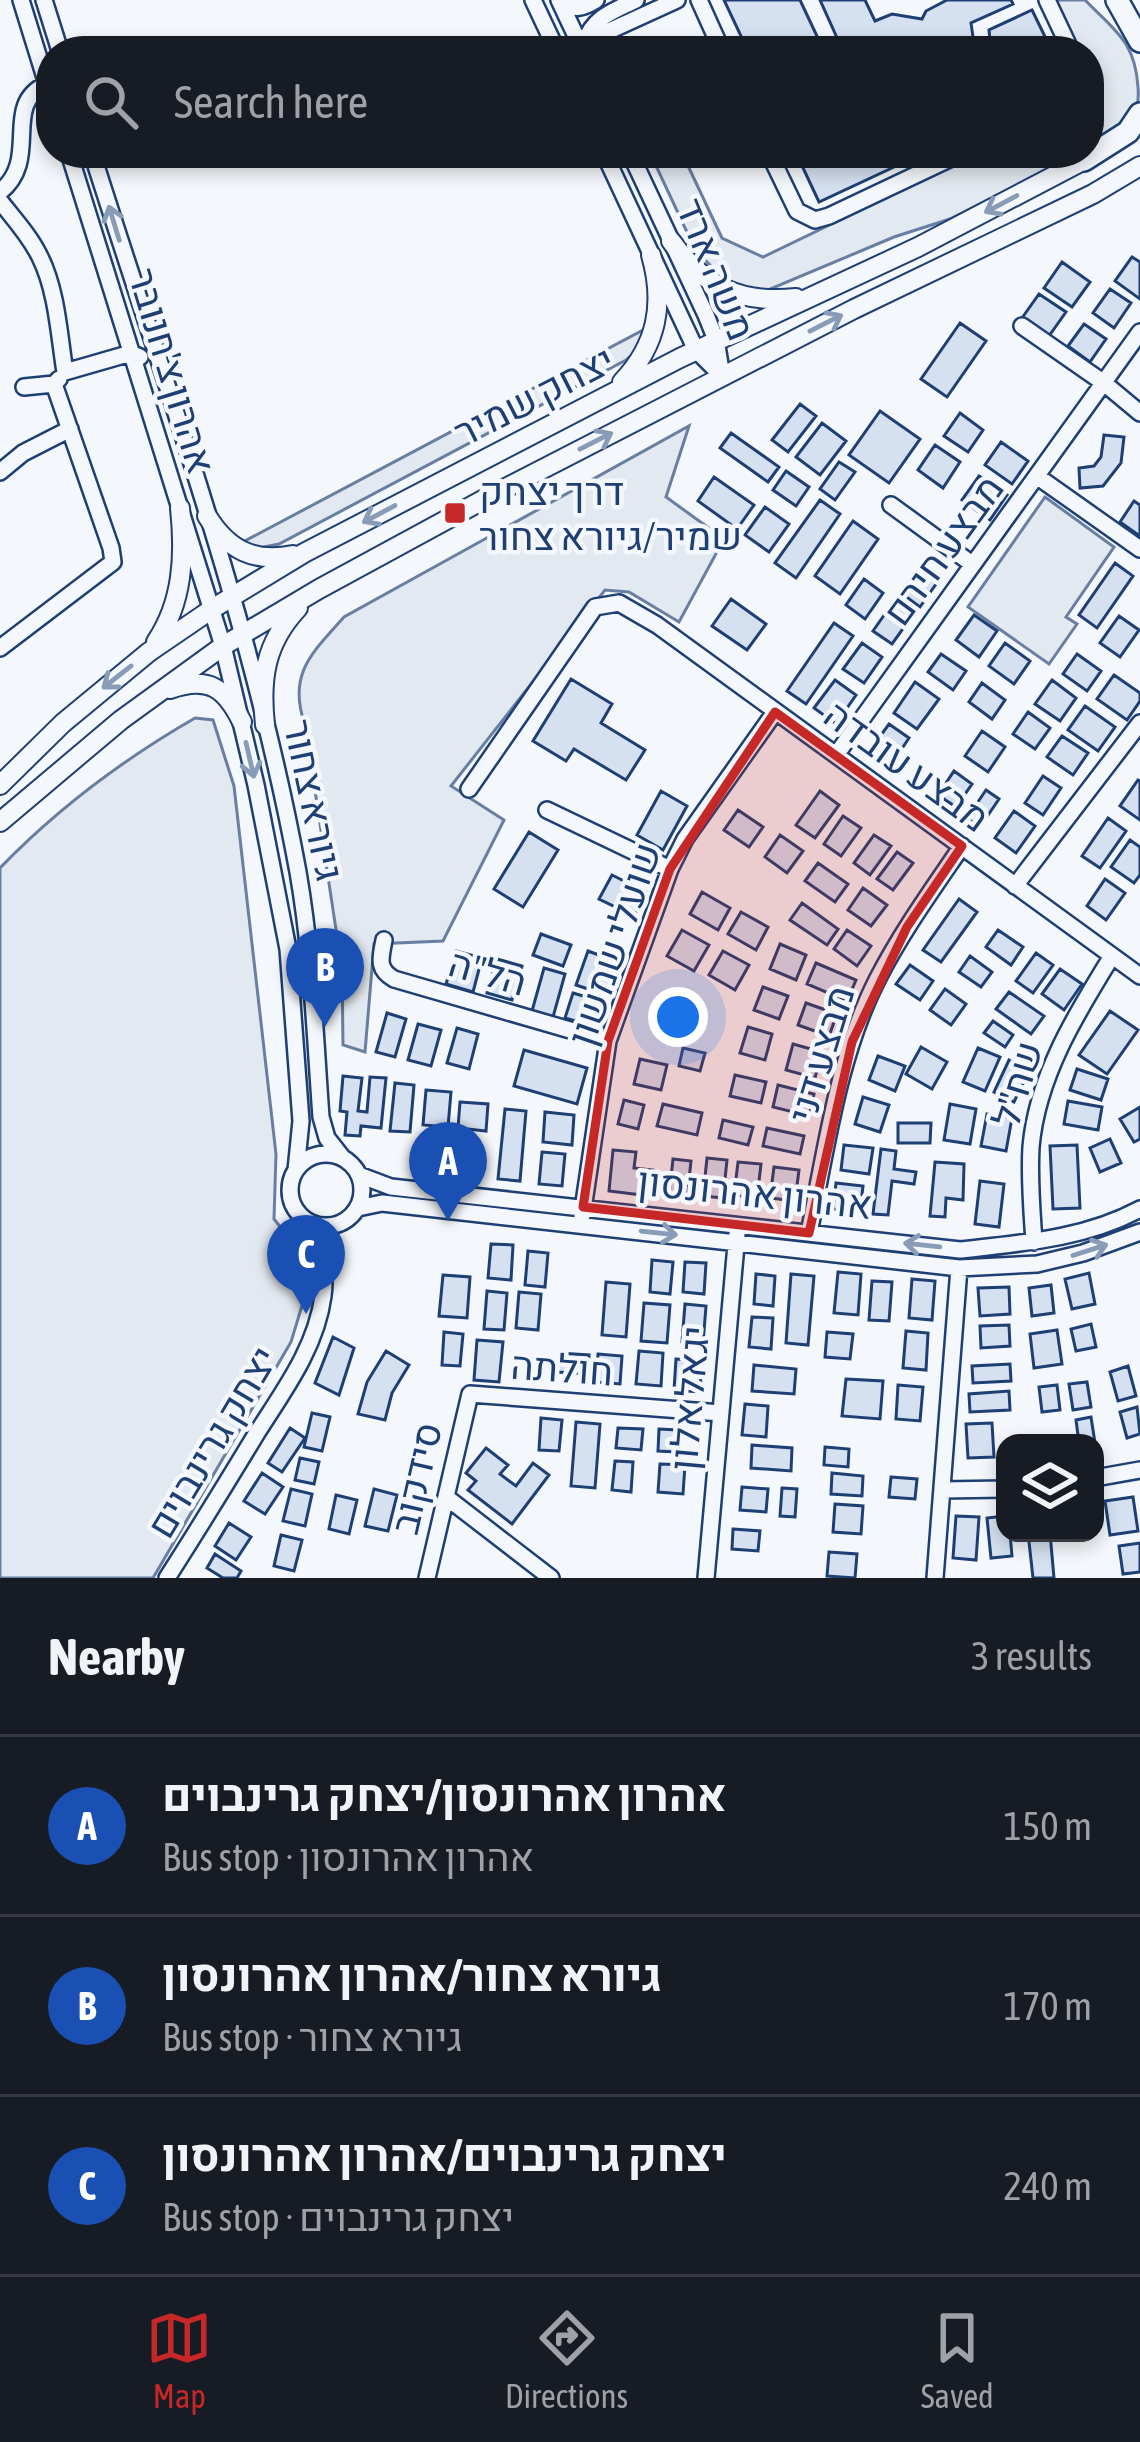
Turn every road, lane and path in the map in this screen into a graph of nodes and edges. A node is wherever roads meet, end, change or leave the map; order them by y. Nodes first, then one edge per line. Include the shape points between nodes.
1 (20, 0) edge
2 (44, 0) edge
3 (533, 0) edge
4 (561, 0) edge
5 (596, 0) edge
6 (636, 0) edge
7 (677, 0) edge
8 (699, 0) edge
9 (1047, 0) edge
10 (1117, 0) edge
11 (1127, 0) edge
12 (1140, 9) edge
13 (55, 36) edge
14 (549, 36) edge
15 (578, 36) edge
16 (590, 36) edge
17 (607, 36) edge
18 (715, 36) edge
19 (1064, 36) edge
20 (1140, 41) edge
21 (36, 50) edge
22 (36, 92) edge
23 (1140, 114) edge
24 (1140, 131) edge
25 (1104, 147) edge
26 (1104, 150) edge
27 (1140, 166) edge
28 (74, 168) edge
29 (97, 168) edge
30 (611, 168) edge
31 (637, 168) edge
32 (777, 168) edge
33 (931, 168) edge
34 (1069, 168) edge
35 (0, 197) edge
36 (671, 241) junction
37 (651, 255) junction
38 (812, 297) junction
39 (1022, 326) dead end
40 (1140, 332) edge
41 (716, 340) junction
42 (696, 350) junction
43 (131, 353) junction
44 (161, 372) junction
45 (722, 376) junction
46 (60, 378) junction
47 (1104, 383) junction
48 (24, 387) dead end
49 (606, 397) junction
50 (1140, 413) edge
51 (70, 429) junction
52 (0, 472) edge
53 (1038, 477) junction
54 (891, 505) dead end
55 (180, 508) junction
56 (207, 516) junction
57 (1140, 549) edge
58 (304, 553) junction
59 (972, 564) junction
60 (320, 589) junction
61 (232, 596) junction
62 (212, 609) junction
63 (244, 633) junction
64 (224, 646) junction
65 (0, 648) edge
66 (149, 652) junction
67 (154, 695) junction
68 (775, 712) junction
69 (242, 722) junction
70 (1140, 723) edge
71 (265, 725) junction
72 (836, 755) junction
73 (0, 785) edge
74 (469, 789) dead end
75 (547, 810) dead end
76 (0, 823) edge
77 (962, 846) junction
78 (670, 869) junction
79 (1015, 886) junction
80 (384, 940) dead end
81 (1112, 956) junction
82 (1140, 976) edge
83 (608, 1041) junction
84 (342, 1157) junction
85 (296, 1170) junction
86 (359, 1175) junction
87 (358, 1208) junction
88 (1140, 1208) edge
89 (582, 1216) junction
90 (303, 1218) junction
91 (339, 1224) junction
92 (737, 1233) junction
93 (809, 1233) junction
94 (1139, 1235) edge
95 (1034, 1242) junction
96 (959, 1268) junction
97 (324, 1269) junction
98 (470, 1394) joint
99 (721, 1413) junction
100 (1140, 1470) edge
101 (1104, 1476) edge
102 (942, 1490) junction
103 (996, 1490) edge
104 (446, 1497) junction
105 (167, 1578) edge
106 (427, 1578) edge
107 (551, 1578) edge
108 (706, 1578) edge
109 (935, 1578) edge

1 - 21 street
2 - 13 street
3 - 14 street
4 - 5 street via 582,8
4 - 15 street
6 - 16 street via 598,20
7 - 17 street
8 - 18 street
9 - 19 street
10 - 20 highway
11 - 12 highway
22 - 35 street via 20,95 10,109 15,168
23 - 25 highway
24 - 26 main road, יצחק שמיר
45 -> 27 main road, יצחק שמיר
28 - 43 street, אהרון צ'חנובר
44 -> 29 street, אהרון צ'חנובר
30 - 37 street, משה ארד
31 - 36 street, משה ארד
32 - 33 street via 797,211 814,220
34 -> 38 main road, יצחק שמיר
35 - 46 street via 43,261
36 - 38 main road via 705,278 730,291 769,301
36 - 41 street, משה ארד
37 - 42 street, משה ארד
37 - 49 main road via 658,304 652,339
38 - 41 main road, יצחק שמיר
39 - 47 street
40 - 47 street, מבצע חירם
41 - 42 main road, יצחק שמיר
41 - 45 street, משה ארד
42 - 45 street, משה ארד
42 - 49 main road, יצחק שמיר
43 - 44 street
43 - 46 street
43 - 55 street, אהרון צ'חנובר
44 - 56 street, אהרון צ'חנובר
60 -> 45 main road, יצחק שמיר
46 - 48 street
46 - 51 street
47 - 50 street
47 - 53 street, מבצע חירם
49 -> 58 main road, יצחק שמיר
51 - 52 street
51 - 65 street via 113,562
53 - 57 street
53 - 59 street, מבצע חירם
54 - 59 street
55 - 62 street, אהרון צ'חנובר
55 - 66 main road via 179,584
56 - 58 main road via 250,556
56 - 61 street, אהרון צ'חנובר
58 - 61 main road, יצחק שמיר
59 - 72 street, מבצע חירם
60 - 63 main road, יצחק שמיר
60 - 71 main road via 272,645 263,675
61 - 62 main road, יצחק שמיר
61 - 63 street, גיורא צחור
62 - 64 street, גיורא צחור
62 - 66 main road, יצחק שמיר
63 - 64 main road, יצחק שמיר
63 - 71 street, גיורא צחור
64 - 67 main road, יצחק שמיר
64 - 69 street, גיורא צחור
66 -> 73 main road, יצחק שמיר
67 - 69 main road via 211,685
67 - 76 main road, יצחק שמיר
68 - 72 street, מבצע עובדה
68 - 74 street, מבצע עובדה via 635,612 619,603 595,607
68 - 78 street, שועלי שמשון
69 -> 85 street, גיורא צחור via 288,950 301,1121
70 - 79 street
71 - 84 street, גיורא צחור via 301,892 321,1117
72 - 77 street, מבצע עובדה
75 - 78 street
77 - 79 street, מבצע עובדה
77 - 93 street, מבצע דני via 875,983 842,1081
78 - 83 street, שועלי שמשון
79 - 81 street, מבצע עובדה
80 - 83 street, הל"ה via 379,964 394,979
81 - 82 street, מבצע עובדה
81 - 95 street, שח"ל via 1073,1018 1036,1118
83 - 89 street, שועלי שמשון
84 - 85 street via 312,1156
84 - 86 street
85 - 90 street via 290,1194
86 - 87 street
86 - 89 street, אהרון אהרונסון via 391,1187
87 - 89 street, אהרון אהרונסון
87 - 91 street
88 - 95 street, אהרון אהרונסון
89 - 92 street, אהרון אהרונסון
90 - 91 street
90 - 97 street, יצחק גרינבוים
91 - 97 street, יצחק גרינבוים
92 - 93 street, אהרון אהרונסון
92 - 96 street, אהרון אהרונסון
92 - 99 street, יגאל אלון
95 -> 93 street, אהרון אהרונסון via 960,1250
96 -> 94 street, אהרון אהרונסון via 1037,1264
96 - 102 street
97 - 105 street, יצחק גרינבוים via 318,1326 306,1353
98 - 99 street, חולתה
98 - 104 street, סידקוב
99 - 108 street, יגאל אלון
100 - 101 street
102 - 103 street
102 - 109 street
104 - 106 street, סידקוב
104 - 107 street

